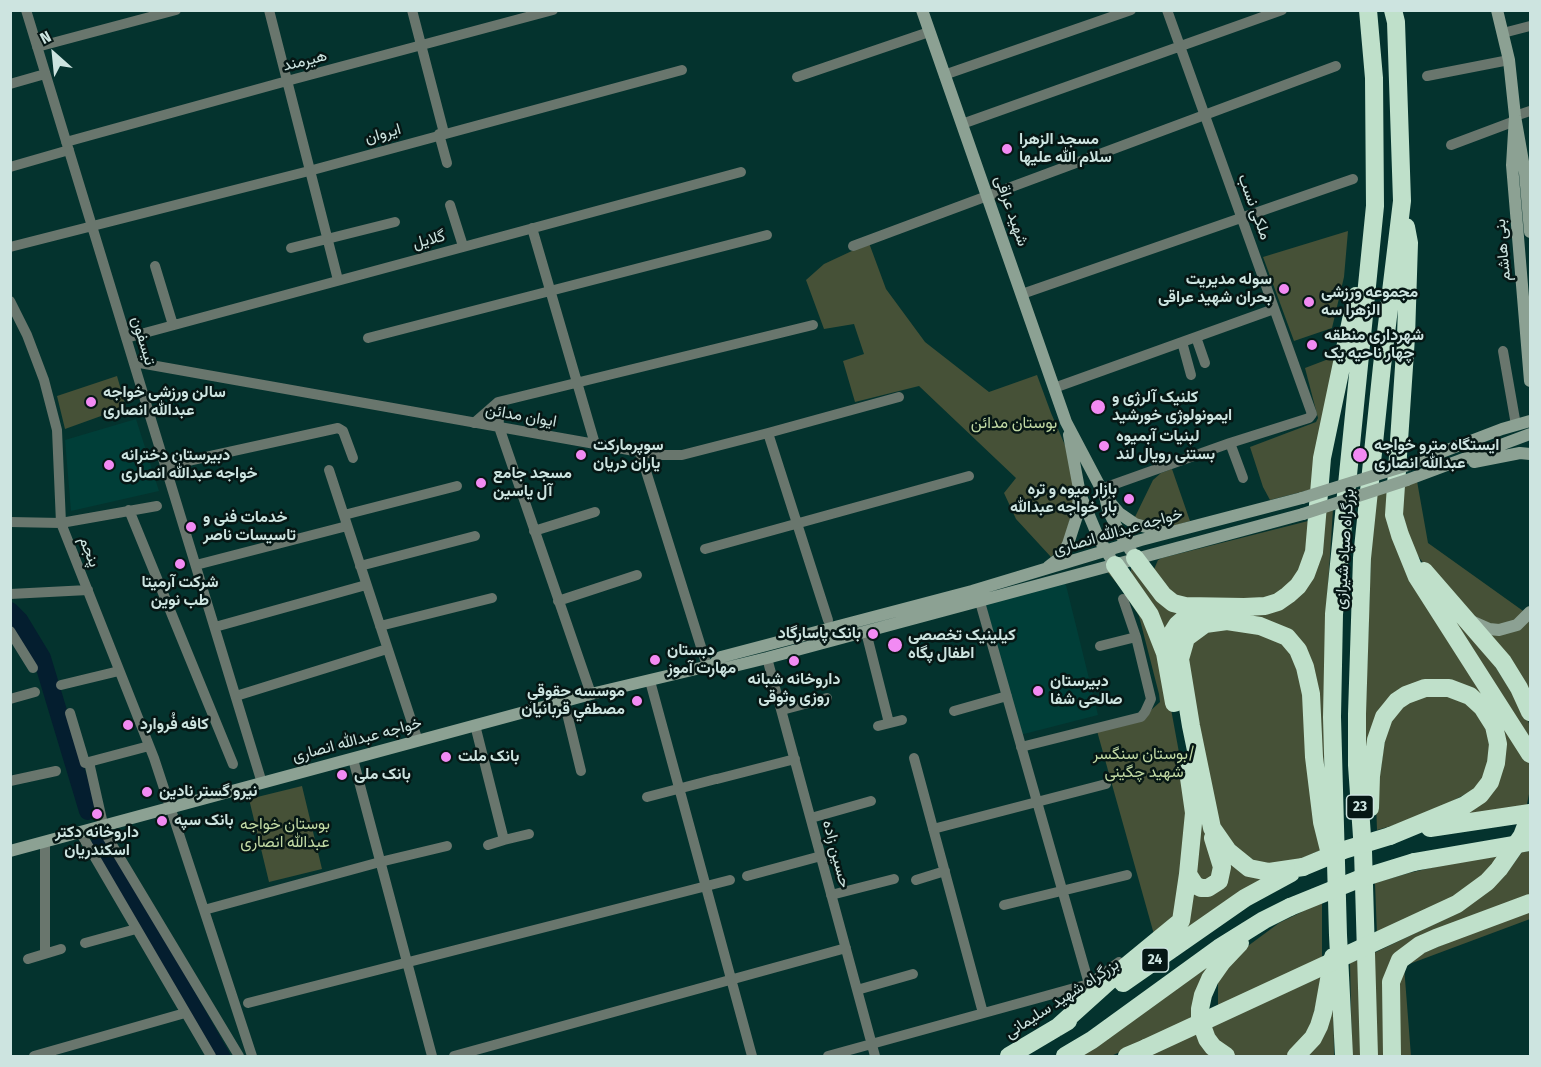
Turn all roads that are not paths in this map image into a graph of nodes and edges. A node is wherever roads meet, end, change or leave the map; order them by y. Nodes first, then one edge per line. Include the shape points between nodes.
1 (26, 10) edge
2 (176, 10) edge
3 (269, 10) edge
4 (412, 10) edge
5 (553, 10) edge
6 (922, 10) edge
7 (1131, 10) edge
8 (1167, 10) edge
9 (1282, 10) edge
10 (1368, 10) edge
11 (1394, 10) edge
12 (1497, 10) edge
13 (1530, 26) edge
14 (929, 32) junction
15 (1503, 33) junction
16 (1180, 46) junction
17 (37, 47) junction
18 (421, 47) junction
19 (1509, 60) junction
20 (1336, 66) dead end
21 (682, 70) dead end
22 (45, 74) junction
23 (944, 75) junction
24 (1427, 76) dead end
25 (797, 77) dead end
26 (286, 81) junction
27 (10, 84) edge
28 (1530, 111) edge
29 (1205, 116) junction
30 (1515, 119) junction
31 (962, 124) junction
32 (442, 134) junction
33 (1451, 145) dead end
34 (67, 146) junction
35 (447, 163) dead end
36 (10, 168) edge
37 (309, 171) junction
38 (741, 172) dead end
39 (1528, 172) edge
40 (1353, 179) dead end
41 (988, 196) junction
42 (1402, 201) junction
43 (450, 205) dead end
44 (1375, 206) junction
45 (1242, 217) junction
46 (395, 222) dead end
47 (92, 226) junction
48 (531, 228) junction
49 (1530, 232) edge
50 (767, 235) dead end
51 (327, 240) junction
52 (463, 246) junction
53 (853, 246) dead end
54 (10, 247) edge
55 (291, 248) dead end
56 (155, 266) dead end
57 (338, 280) junction
58 (550, 291) junction
59 (1022, 294) junction
60 (10, 301) edge
61 (1274, 309) junction
62 (14, 315) edge
63 (173, 325) junction
64 (813, 325) dead end
65 (1196, 337) junction
66 (126, 338) junction
67 (368, 339) dead end
68 (1182, 342) junction
69 (1503, 351) dead end
70 (134, 362) junction
71 (1205, 363) dead end
72 (1191, 375) dead end
73 (1530, 381) edge
74 (577, 382) junction
75 (1054, 388) junction
76 (899, 397) dead end
77 (498, 402) junction
78 (1530, 421) edge
79 (1066, 422) junction
80 (474, 423) junction
81 (1516, 424) junction
82 (499, 427) junction
83 (768, 433) junction
84 (1530, 434) edge
85 (1230, 443) junction
86 (595, 444) junction
87 (640, 452) junction
88 (1530, 454) edge
89 (353, 458) dead end
90 (165, 466) junction
91 (1440, 468) junction
92 (329, 471) dead end
93 (969, 476) dead end
94 (1243, 478) dead end
95 (457, 486) dead end
96 (1103, 493) junction
97 (1080, 494) junction
98 (157, 506) dead end
99 (129, 510) junction
100 (595, 512) dead end
101 (344, 515) junction
102 (10, 522) edge
103 (61, 523) junction
104 (796, 523) junction
105 (347, 526) junction
106 (534, 531) junction
107 (1169, 533) junction
108 (475, 536) dead end
109 (705, 549) dead end
110 (1406, 550) junction
111 (1131, 551) junction
112 (1111, 558) junction
113 (196, 565) junction
114 (360, 566) junction
115 (1044, 571) junction
116 (637, 575) dead end
117 (366, 585) junction
118 (88, 590) junction
119 (10, 594) edge
120 (492, 598) dead end
121 (1123, 599) dead end
122 (558, 601) junction
123 (980, 602) junction
124 (1211, 607) junction
125 (1530, 612) edge
126 (1466, 618) junction
127 (828, 620) dead end
128 (380, 626) junction
129 (215, 627) junction
130 (10, 631) edge
131 (866, 632) junction
132 (1136, 637) junction
133 (1100, 646) dead end
134 (387, 649) junction
135 (1165, 653) junction
136 (768, 658) junction
137 (710, 666) junction
138 (33, 668) dead end
139 (119, 671) junction
140 (650, 681) junction
141 (61, 685) dead end
142 (35, 692) dead end
143 (591, 694) junction
144 (236, 696) junction
145 (1007, 696) junction
146 (827, 698) dead end
147 (10, 699) edge
148 (564, 701) junction
149 (782, 710) junction
150 (954, 711) dead end
151 (1530, 712) edge
152 (70, 713) dead end
153 (902, 720) dead end
154 (890, 723) junction
155 (476, 726) junction
156 (878, 726) dead end
157 (418, 741) junction
158 (149, 746) junction
159 (1022, 747) junction
160 (1530, 754) edge
161 (914, 758) dead end
162 (353, 759) junction
163 (795, 759) junction
164 (87, 762) junction
165 (233, 764) dead end
166 (56, 771) dead end
167 (581, 771) dead end
168 (10, 781) edge
169 (262, 783) junction
170 (1106, 784) dead end
171 (679, 789) junction
172 (647, 797) dead end
173 (871, 801) dead end
174 (1037, 802) junction
175 (171, 808) junction
176 (1530, 814) edge
177 (811, 819) junction
178 (102, 826) junction
179 (1212, 828) junction
180 (933, 829) junction
181 (80, 832) junction
182 (529, 834) dead end
183 (1390, 836) junction
184 (504, 840) junction
185 (45, 842) junction
186 (1530, 842) edge
187 (488, 845) dead end
188 (447, 846) dead end
189 (10, 850) edge
190 (1363, 851) junction
191 (821, 856) junction
192 (380, 862) junction
193 (1303, 867) junction
194 (945, 871) junction
195 (1188, 874) junction
196 (1127, 875) dead end
197 (747, 876) dead end
198 (1337, 878) junction
199 (894, 879) dead end
200 (730, 880) dead end
201 (916, 880) dead end
202 (706, 886) junction
203 (1063, 891) junction
204 (831, 895) junction
205 (1530, 903) edge
206 (1004, 905) dead end
207 (204, 910) junction
208 (1264, 920) junction
209 (136, 929) junction
210 (1338, 935) junction
211 (1148, 940) dead end
212 (85, 943) dead end
213 (846, 948) junction
214 (61, 949) dead end
215 (45, 954) junction
216 (28, 959) dead end
217 (407, 963) junction
218 (913, 974) dead end
219 (732, 980) junction
220 (1089, 984) junction
221 (857, 990) junction
222 (248, 1003) dead end
223 (185, 1013) junction
224 (983, 1013) junction
225 (1058, 1027) junction
226 (872, 1044) junction
227 (34, 1056) edge
228 (211, 1056) edge
229 (240, 1056) edge
230 (252, 1056) edge
231 (432, 1056) edge
232 (454, 1056) edge
233 (752, 1056) edge
234 (828, 1056) edge
235 (875, 1056) edge
236 (1009, 1056) edge
237 (1065, 1056) edge
238 (1127, 1056) edge
239 (1226, 1056) edge
240 (1296, 1056) edge
241 (1344, 1056) edge
242 (1369, 1056) edge
243 (1392, 1056) edge

1 - 17 street, تیسفون
2 - 17 street
3 - 26 street
4 - 18 street
5 - 18 street, هیرمند
6 - 14 main road, شهید عراقی
7 - 23 street
8 - 16 street, ملکی نسب
9 - 16 street
10 - 44 highway, بزرگراه صیاد شیرازی / 23 via 1374,78
11 - 42 highway, بزرگراه صیاد شیرازی / 23
12 - 15 main road, بنی هاشم
13 - 15 street
14 - 23 main road, شهید عراقی
14 - 25 street
15 - 19 main road, بنی هاشم
16 - 29 street, ملکی نسب
16 - 31 street
17 - 22 street, تیسفون
18 - 26 street, هیرمند
18 - 32 street
19 - 24 street
19 - 30 main road, بنی هاشم
20 - 29 street
21 - 32 street, ایروان
22 - 27 street
22 - 34 street, تیسفون
23 - 31 main road, شهید عراقی
26 - 34 street, هیرمند
26 - 37 street
28 - 30 street
29 - 41 street
29 - 45 street, ملکی نسب
30 - 33 street
30 - 39 main road, بنی هاشم
30 - 73 main road, بنی هاشم via 1512,165
31 - 41 main road, شهید عراقی
32 - 35 street
32 - 37 street, ایروان
34 - 36 street, هیرمند
34 - 47 street, تیسفون
37 - 47 street, ایروان
37 - 51 street
38 - 48 street, گلایل
39 - 49 main road, بنی هاشم
40 - 45 street
41 - 53 street
41 - 59 main road, شهید عراقی
42 - 110 highway via 1409,243 1408,281 1393,507
42 - 190 highway, بزرگراه صیاد شیرازی / 23 via 1362,558 1357,765
43 - 52 street
44 - 124 highway via 1322,458 1311,561 1298,586 1278,602 1265,606
44 - 198 highway, بزرگراه صیاد شیرازی / 23 via 1334,614 1332,717
45 - 59 street
45 - 61 street, ملکی نسب
46 - 51 street
47 - 54 street, ایروان
47 - 66 street, تیسفون
48 - 52 street, گلایل
48 - 58 street
50 - 58 street
51 - 55 street
51 - 57 street
52 - 57 street, گلایل
56 - 63 street
57 - 63 street, گلایل
58 - 67 street
58 - 74 street
59 - 75 main road, شهید عراقی
60 - 62 street, پنجم
61 - 65 street
61 - 85 street, ملکی نسب via 1312,414
62 - 103 street, پنجم via 44,380 57,430
63 - 66 street, گلایل
64 - 74 street
65 - 68 street
65 - 71 street
66 - 70 street, تیسفون
68 - 72 street
68 - 75 street
69 - 81 street
70 - 80 street, ایوان مدائن
70 - 90 street, تیسفون
74 - 77 street
74 - 86 street
75 - 79 main road, شهید عراقی
76 - 83 street, ایوان مدائن
77 - 80 street
77 - 82 street
78 - 81 main road, خواجه عبدالله انصاری
79 - 96 main road, شهید عراقی
79 - 97 main road, شهید عراقی
80 - 82 street, ایوان مدائن
81 - 107 main road, خواجه عبدالله انصاری, bridge via 1408,465
82 - 86 street, ایوان مدائن
82 - 106 street
83 - 87 street, ایوان مدائن via 682,454
83 - 104 street
84 - 91 main road, خواجه عبدالله انصاری
85 - 94 street
85 - 96 street
86 - 87 street, ایوان مدائن
87 - 137 street
88 - 91 main road
89 - 90 street via 344,431 338,428
90 - 113 street, تیسفون
91 - 111 main road, خواجه عبدالله انصاری, bridge via 1303,514
92 - 101 street
93 - 104 street
95 - 101 street
96 - 107 main road via 1119,513 1135,524
96 - 111 main road, شهید عراقی
97 - 112 main road, شهید عراقی
97 - 115 main road via 1068,544
98 - 99 street
99 - 103 street
99 - 165 street
100 - 106 street
101 - 105 street
102 - 103 street
103 - 118 street, پنجم
104 - 109 street
104 - 127 street
105 - 113 street
105 - 114 street
106 - 122 street
107 - 111 main road, خواجه عبدالله انصاری
108 - 114 street
110 - 126 highway
110 - 160 highway via 1417,577
111 - 112 main road, خواجه عبدالله انصاری
111 - 124 highway via 1157,590 1173,603
112 - 115 main road, خواجه عبدالله انصاری
112 - 123 main road, خواجه عبدالله انصاری
112 - 135 highway via 1150,615
113 - 129 street, تیسفون
114 - 117 street
115 - 137 main road, خواجه عبدالله انصاری via 721,657
116 - 122 street
117 - 128 street
117 - 129 street
118 - 119 street
118 - 139 street, پنجم
120 - 128 street
121 - 132 street
122 - 143 street
123 - 131 main road, خواجه عبدالله انصاری
123 - 145 street
124 - 135 highway via 1186,616 1170,636
125 - 126 main road via 1517,625 1499,630
126 - 151 highway via 1513,676
128 - 134 street
129 - 144 street, تیسفون
130 - 138 street
131 - 136 main road, خواجه عبدالله انصاری
131 - 154 street
132 - 133 street
132 - 159 street via 1151,699 1141,717
134 - 144 street
134 - 157 street
135 - 195 highway via 1193,802
136 - 137 main road, خواجه عبدالله انصاری via 722,669
136 - 149 street, حسین زاده
137 - 140 main road, خواجه عبدالله انصاری
139 - 141 street
139 - 158 street, پنجم
140 - 143 main road, خواجه عبدالله انصاری
140 - 171 street
142 - 147 street
143 - 148 main road, خواجه عبدالله انصاری
144 - 169 street, تیسفون
145 - 150 street
145 - 159 street
146 - 149 street
148 - 155 main road, خواجه عبدالله انصاری
148 - 167 street
149 - 163 street, حسین زاده
152 - 164 street
153 - 154 street
154 - 156 street
155 - 157 main road, خواجه عبدالله انصاری
155 - 184 street
157 - 162 main road, خواجه عبدالله انصاری
158 - 164 street
158 - 175 street, پنجم
159 - 174 street
161 - 180 street
162 - 169 main road, خواجه عبدالله انصاری
162 - 192 street
163 - 171 street
163 - 177 street, حسین زاده
164 - 178 street
166 - 168 street
169 - 175 main road, خواجه عبدالله انصاری
170 - 174 street
171 - 172 street
171 - 202 street
173 - 177 street
174 - 180 street
174 - 203 street
175 - 178 main road, خواجه عبدالله انصاری
175 - 207 street, پنجم
176 - 183 highway, بزرگراه شهید سلیمانی / 24
176 - 238 highway, bridge via 1522,836 1499,869 1457,904
177 - 191 street, حسین زاده
178 - 181 main road, خواجه عبدالله انصاری
178 - 229 street
179 - 193 highway via 1233,856 1249,868 1269,872
179 - 195 highway via 1221,877 1208,888 1196,885
179 - 198 highway via 1180,670 1181,648 1186,638 1205,624 1246,623 1287,637 1305,667 1311,694 1322,822
180 - 194 street
181 - 185 main road, خواجه عبدالله انصاری
181 - 209 street
182 - 184 street
183 - 190 highway via 1465,805 1490,782 1498,754 1497,735 1490,718 1470,696 1449,688 1425,688 1406,695 1390,708 1374,750 1369,827
183 - 193 highway, بزرگراه شهید سلیمانی / 24, bridge
184 - 187 street
185 - 189 main road, خواجه عبدالله انصاری
185 - 215 street
186 - 208 highway, 24, bridge via 1414,862 1359,879
188 - 192 street
190 - 242 highway, بزرگراه صیاد شیرازی / 23
191 - 197 street
191 - 204 street, حسین زاده
192 - 207 street
192 - 217 street
193 - 225 highway, بزرگراه شهید سلیمانی / 24 via 1245,898
194 - 201 street
194 - 224 street
195 - 225 highway via 1180,921
196 - 203 street
198 - 210 highway, بزرگراه صیاد شیرازی / 23
199 - 204 street
200 - 202 street
202 - 217 street
202 - 219 street
203 - 206 street
203 - 220 street
204 - 213 street, حسین زاده
205 - 243 highway via 1420,945 1400,960 1391,982
207 - 230 street, پنجم
208 - 237 highway, 24
208 - 239 highway via 1222,962 1203,994 1202,1030 1213,1047
209 - 212 street
209 - 223 street
210 - 240 highway via 1323,1013 1313,1038
210 - 241 highway, بزرگراه صیاد شیرازی / 23
211 - 220 street
213 - 219 street
213 - 221 street, حسین زاده
214 - 215 street
215 - 216 street
217 - 222 street
217 - 231 street
218 - 221 street
219 - 232 street
219 - 233 street
220 - 224 street
221 - 226 street, حسین زاده
223 - 227 street
223 - 228 street
224 - 226 street
225 - 236 highway, بزرگراه شهید سلیمانی / 24
226 - 234 street
226 - 235 street, حسین زاده

